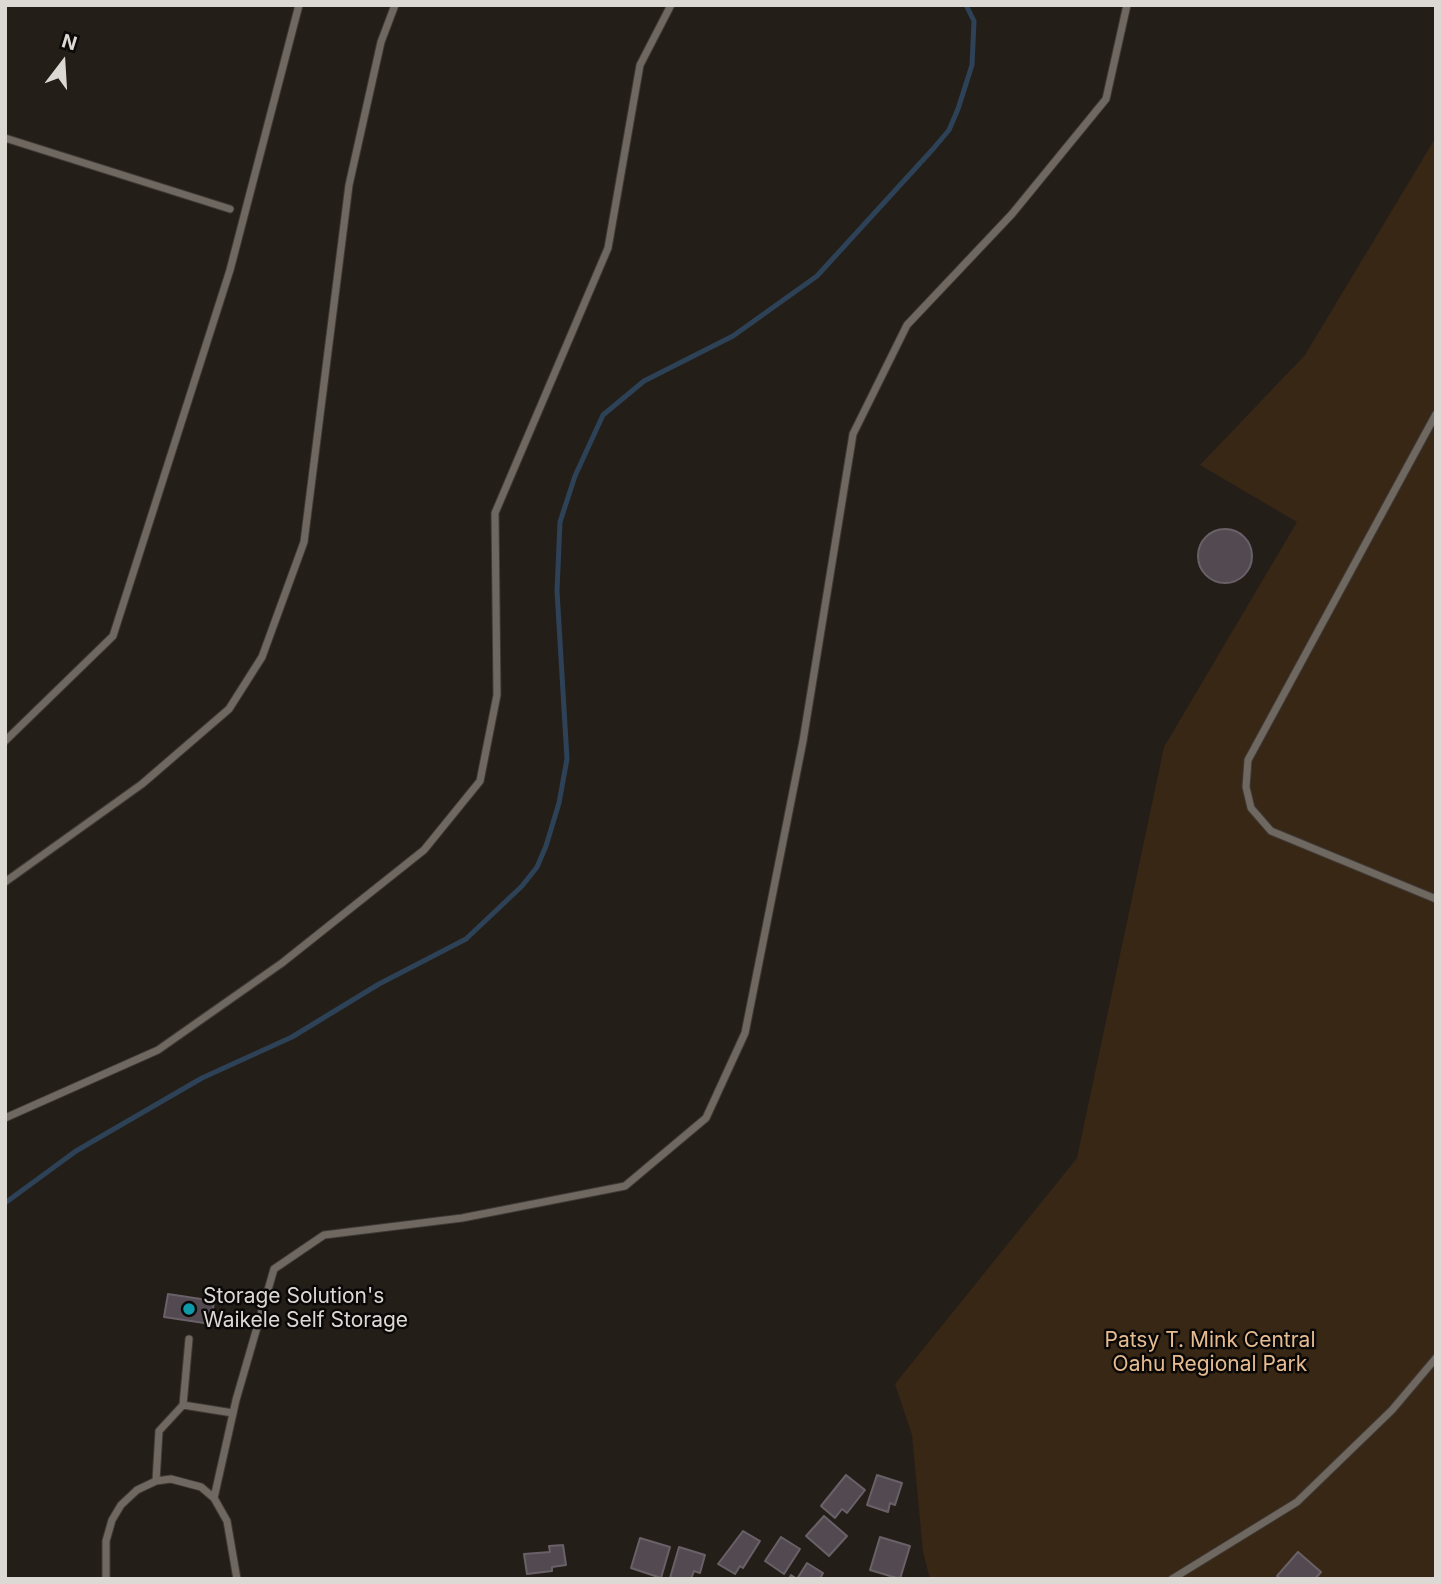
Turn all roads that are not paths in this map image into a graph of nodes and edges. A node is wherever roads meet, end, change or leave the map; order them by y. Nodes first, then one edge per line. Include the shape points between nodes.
1 (299, 5) edge
2 (395, 5) edge
3 (671, 5) edge
4 (1127, 5) edge
5 (5, 138) edge
6 (230, 209) dead end
7 (1436, 414) edge
8 (5, 741) edge
9 (5, 882) edge
10 (1436, 899) edge
11 (5, 1118) edge
12 (189, 1339) dead end
13 (1436, 1358) edge
14 (183, 1405) junction
15 (233, 1413) junction
16 (156, 1481) junction
17 (215, 1498) junction
18 (106, 1579) edge
19 (237, 1579) edge
20 (1172, 1579) edge

1 - 8 lane via 230,270 113,636
2 - 9 lane via 381,42 349,185 304,542 261,657 229,709 142,784
3 - 11 lane via 640,65 608,248 495,513 497,695 480,781 424,850 259,979 158,1050
4 - 15 lane via 1106,99 1012,214 907,325 853,434 803,741 745,1033 706,1118 625,1186 462,1218 324,1235 274,1269
5 - 6 lane
7 - 10 lane via 1253,750 1246,787 1251,808 1271,831
12 - 14 lane
13 - 20 lane via 1392,1410 1297,1502
14 - 15 lane
14 - 16 lane via 159,1431
15 - 17 lane
16 - 17 lane via 186,1481
16 - 18 lane via 137,1490 112,1520 106,1541
17 - 19 lane via 227,1521

